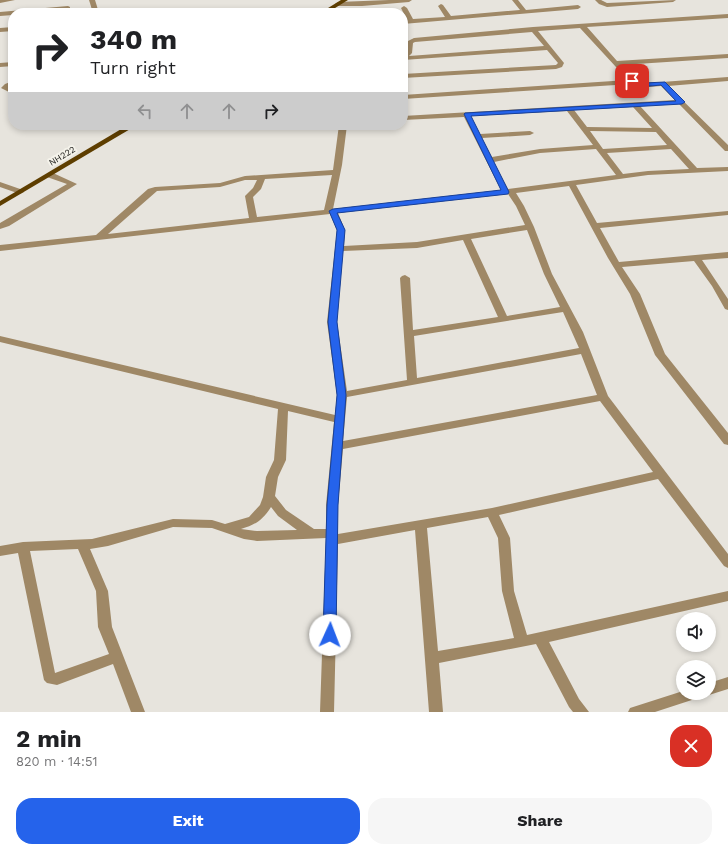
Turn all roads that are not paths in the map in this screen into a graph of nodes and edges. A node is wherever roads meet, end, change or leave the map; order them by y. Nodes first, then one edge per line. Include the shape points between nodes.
1 (12, 0) edge
2 (345, 0) edge
3 (409, 0) edge
4 (515, 0) edge
5 (598, 0) edge
6 (672, 0) edge
7 (0, 1) edge
8 (338, 4) junction
9 (362, 4) junction
10 (441, 6) dead end
11 (578, 7) dead end
12 (331, 8) edge
13 (361, 8) edge
14 (525, 12) junction
15 (728, 16) edge
16 (408, 17) edge
17 (449, 18) junction
18 (410, 22) joint
19 (582, 26) junction
20 (533, 29) junction
21 (548, 48) junction
22 (408, 54) edge
23 (728, 56) edge
24 (408, 57) edge
25 (615, 63) junction
26 (408, 76) edge
27 (728, 79) edge
28 (632, 82) junction
29 (663, 84) junction
30 (408, 97) edge
31 (682, 102) junction
32 (635, 105) junction
33 (569, 108) junction
34 (467, 114) junction
35 (408, 118) edge
36 (585, 129) junction
37 (123, 130) edge
38 (342, 130) edge
39 (658, 130) junction
40 (530, 133) dead end
41 (478, 136) junction
42 (728, 136) edge
43 (719, 139) junction
44 (673, 146) junction
45 (600, 149) junction
46 (728, 149) edge
47 (490, 160) junction
48 (728, 170) edge
49 (695, 171) junction
50 (336, 172) junction
51 (50, 174) junction
52 (262, 177) junction
53 (621, 177) junction
54 (571, 183) junction
55 (0, 184) edge
56 (20, 192) junction
57 (508, 192) junction
58 (0, 204) edge
59 (330, 212) junction
60 (728, 213) edge
61 (253, 220) junction
62 (0, 226) edge
63 (594, 226) junction
64 (530, 227) junction
65 (99, 237) junction
66 (466, 238) junction
67 (0, 248) edge
68 (339, 249) junction
69 (728, 255) edge
70 (696, 258) junction
71 (617, 265) junction
72 (405, 278) dead end
73 (728, 307) edge
74 (566, 309) junction
75 (504, 319) junction
76 (409, 334) junction
77 (0, 339) edge
78 (584, 350) junction
79 (412, 382) junction
80 (342, 395) junction
81 (603, 397) junction
82 (282, 407) junction
83 (340, 420) junction
84 (728, 442) edge
85 (337, 446) junction
86 (661, 474) junction
87 (269, 497) junction
88 (492, 512) junction
89 (421, 525) junction
90 (225, 528) junction
91 (312, 534) junction
92 (332, 536) junction
93 (82, 545) junction
94 (23, 547) junction
95 (0, 551) edge
96 (728, 563) edge
97 (728, 596) edge
98 (540, 638) junction
99 (522, 642) junction
100 (116, 657) junction
101 (432, 658) junction
102 (728, 683) edge
103 (716, 687) edge
104 (676, 699) edge
105 (578, 711) edge
106 (138, 712) edge
107 (327, 712) edge
108 (436, 712) edge
109 (635, 712) edge

1 - 7 street
2 - 8 main road
3 - 9 street
4 - 14 street
5 - 6 street via 601,4 607,5
8 - 9 street
8 - 12 main road
9 - 13 street
10 - 17 street
11 - 14 street
14 - 17 street
15 - 19 street
16 - 18 street
17 - 18 street
19 - 20 street
19 - 25 street
20 - 21 street
20 - 22 street via 414,40 410,42
21 - 24 street
21 - 26 street via 560,66
23 - 25 street
25 - 28 street
27 - 29 street
28 - 29 street via 644,85
28 - 30 street
29 - 31 street
31 - 32 street
31 - 43 street
32 - 33 street
32 - 39 street
33 - 34 street
33 - 36 street
34 - 35 street
34 - 41 street
36 - 39 street
36 - 45 street
37 - 51 main road, NH222
38 - 50 street
39 - 44 street
40 - 41 street
41 - 47 street
42 - 43 street
43 - 46 street
44 - 45 street
44 - 49 street
45 - 47 street via 540,151
45 - 53 street
47 - 57 street
48 - 49 street
49 - 53 street
50 - 52 street
50 - 59 street
51 - 56 main road, NH222
51 - 62 street via 73,184
52 - 61 street via 257,189 249,196
52 - 65 street via 245,178 220,185 155,189
53 - 54 street
54 - 57 street
54 - 63 street
55 - 56 street
56 - 58 main road, NH222
57 - 59 street
57 - 64 street via 520,206
59 - 61 street
59 - 68 street via 341,230
60 - 63 street
61 - 65 street
63 - 71 street
64 - 66 street
64 - 74 street via 548,274
65 - 67 street
66 - 68 street via 399,247
66 - 75 street
68 - 80 street via 332,322
69 - 70 street
70 - 71 street
70 - 73 street
71 - 84 street via 635,294 660,355
72 - 76 street
74 - 75 street
74 - 78 street
75 - 76 street
76 - 79 street
77 - 82 street
78 - 79 street
78 - 81 street
79 - 80 street
80 - 83 street
81 - 85 street
81 - 86 street
82 - 83 street
82 - 87 street via 280,460 272,478
83 - 85 street
85 - 92 street
86 - 88 street
86 - 96 street
87 - 90 street via 262,515
87 - 91 street via 282,513
88 - 89 street
88 - 99 street via 504,538 508,591
89 - 92 street
89 - 101 street
90 - 91 street via 257,536
90 - 93 street via 204,524 165,524 108,541
91 - 92 street
92 - 107 street
93 - 94 street
93 - 100 street via 102,591 103,621
94 - 95 street
94 - 100 street via 52,679
97 - 98 street
98 - 99 street
98 - 105 street
99 - 101 street
100 - 106 street
101 - 108 street
102 - 103 street
104 - 109 street

